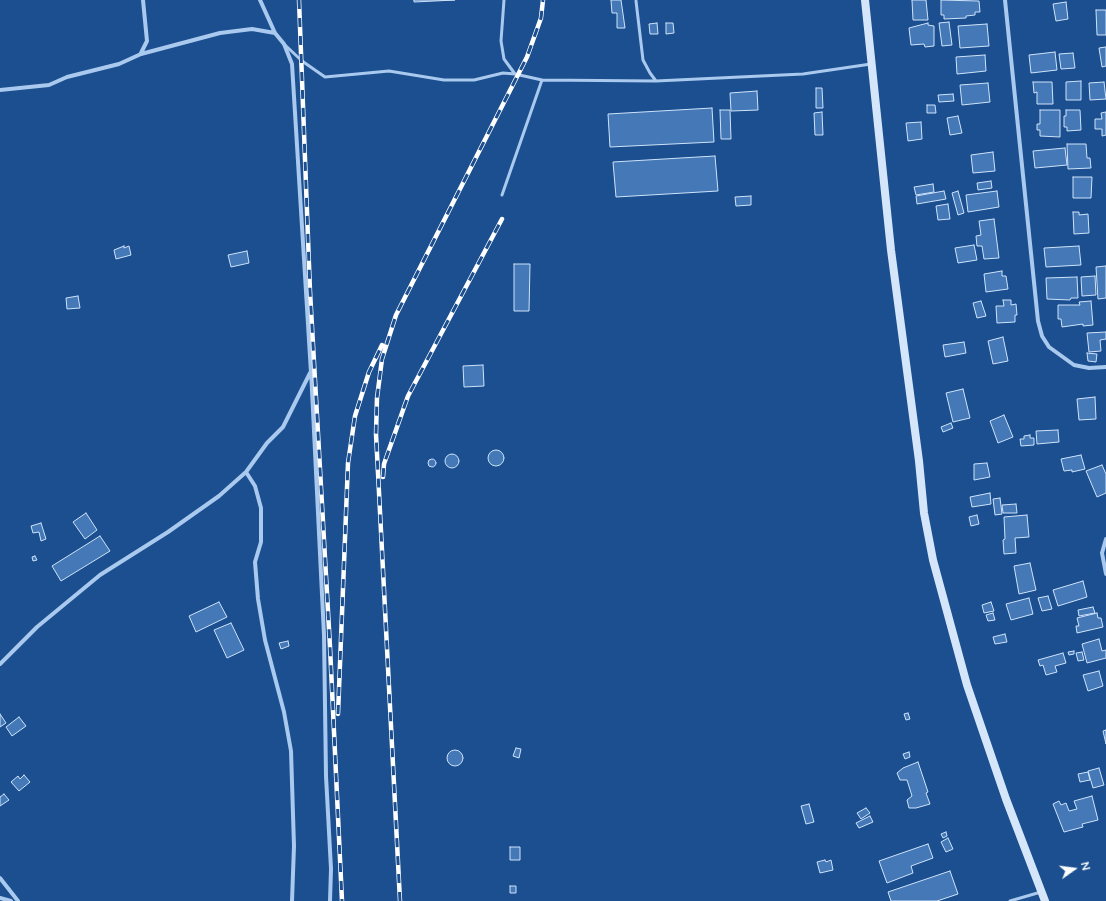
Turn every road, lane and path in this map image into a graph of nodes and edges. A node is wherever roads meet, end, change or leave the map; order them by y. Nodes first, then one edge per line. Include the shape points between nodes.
1 (143, 0) edge
2 (260, 0) edge
3 (504, 0) edge
4 (866, 0) edge
5 (1005, 0) edge
6 (636, 2) dead end
7 (275, 33) junction
8 (284, 44) junction
9 (140, 54) junction
10 (873, 64) junction
11 (516, 74) junction
12 (542, 80) junction
13 (656, 81) junction
14 (0, 90) edge
15 (502, 195) dead end
16 (1106, 367) edge
17 (310, 373) junction
18 (246, 472) junction
19 (1106, 539) edge
20 (1106, 574) edge
21 (0, 664) edge
22 (0, 878) edge
23 (1041, 892) junction
24 (0, 898) edge
25 (11, 901) edge
26 (18, 901) edge
27 (292, 901) edge
28 (330, 901) edge
29 (1010, 901) edge
30 (1045, 901) edge

1 - 9 street via 147,41
2 - 7 street
3 - 11 lane via 501,41 504,59
4 - 10 main road
5 - 16 street via 1038,320 1042,336 1048,347 1074,365 1089,368
6 - 13 lane via 643,60
7 - 8 street
7 - 9 street via 252,29 220,33
8 - 11 lane via 324,77 389,71 444,80 474,80 503,73
8 - 17 street via 292,64
9 - 14 street via 120,64 67,77 49,85
10 - 13 lane via 803,74
10 - 23 main road via 891,250 924,513 933,560 966,685
11 - 12 lane
12 - 13 lane
12 - 15 lane
17 - 18 street via 283,427 267,442
17 - 28 street via 311,370 324,635 326,776 332,869
18 - 21 street via 219,496 168,532 100,575 37,627
18 - 27 street via 255,486 261,508 261,542 255,562 258,599 291,751 294,846
19 - 20 street via 1102,553
22 - 26 street
23 - 29 lane
23 - 30 main road
24 - 25 street

